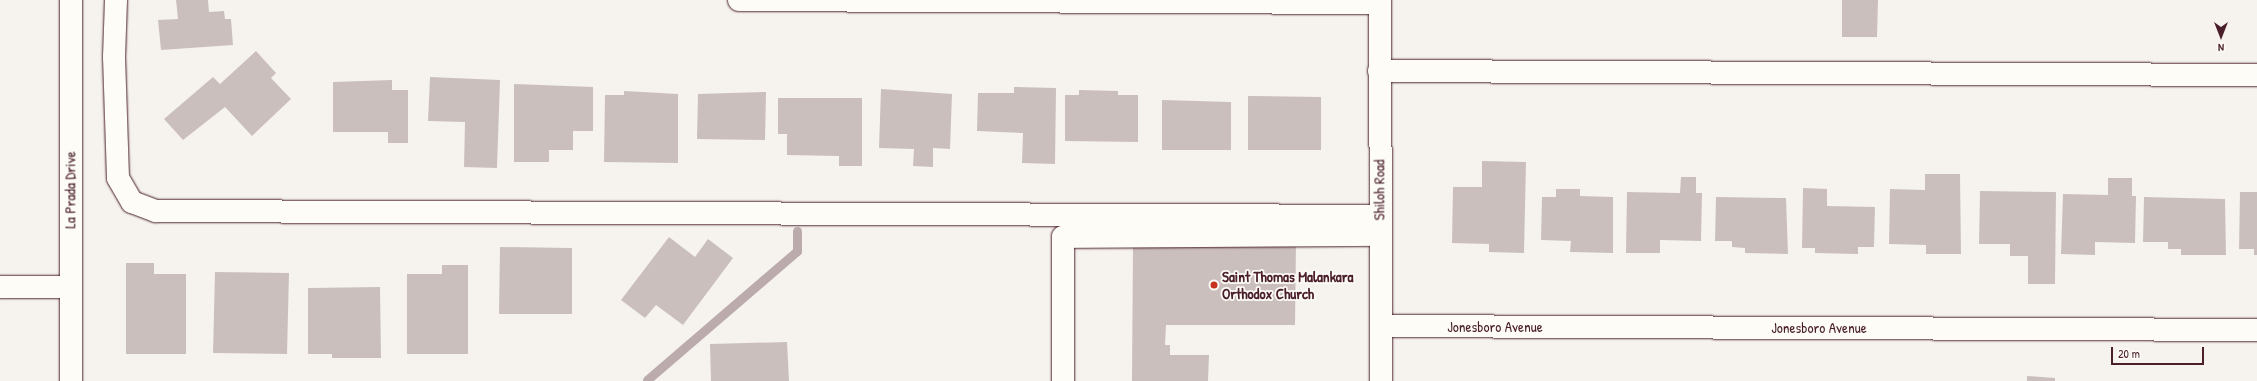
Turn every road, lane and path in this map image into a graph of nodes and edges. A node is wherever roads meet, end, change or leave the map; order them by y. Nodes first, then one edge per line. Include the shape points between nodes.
1 (71, 0) edge
2 (116, 0) edge
3 (739, 0) edge
4 (1380, 2) edge
5 (1379, 71) junction
6 (2257, 75) edge
7 (1380, 225) junction
8 (0, 287) edge
9 (70, 287) junction
10 (1381, 326) junction
11 (2257, 330) edge
12 (71, 381) edge
13 (1064, 381) edge
14 (1381, 381) edge

1 - 9 street, La Prada Drive
2 - 7 street via 114,57 118,178 132,202 156,211
3 - 4 street
4 - 5 street, Shiloh Road
5 - 6 street
5 - 7 street, Shiloh Road
7 - 10 street, Shiloh Road
7 - 13 street via 1063,237
8 - 9 street
9 - 12 street, La Prada Drive
10 - 11 street, Jonesboro Avenue
10 - 14 street, Shiloh Road

